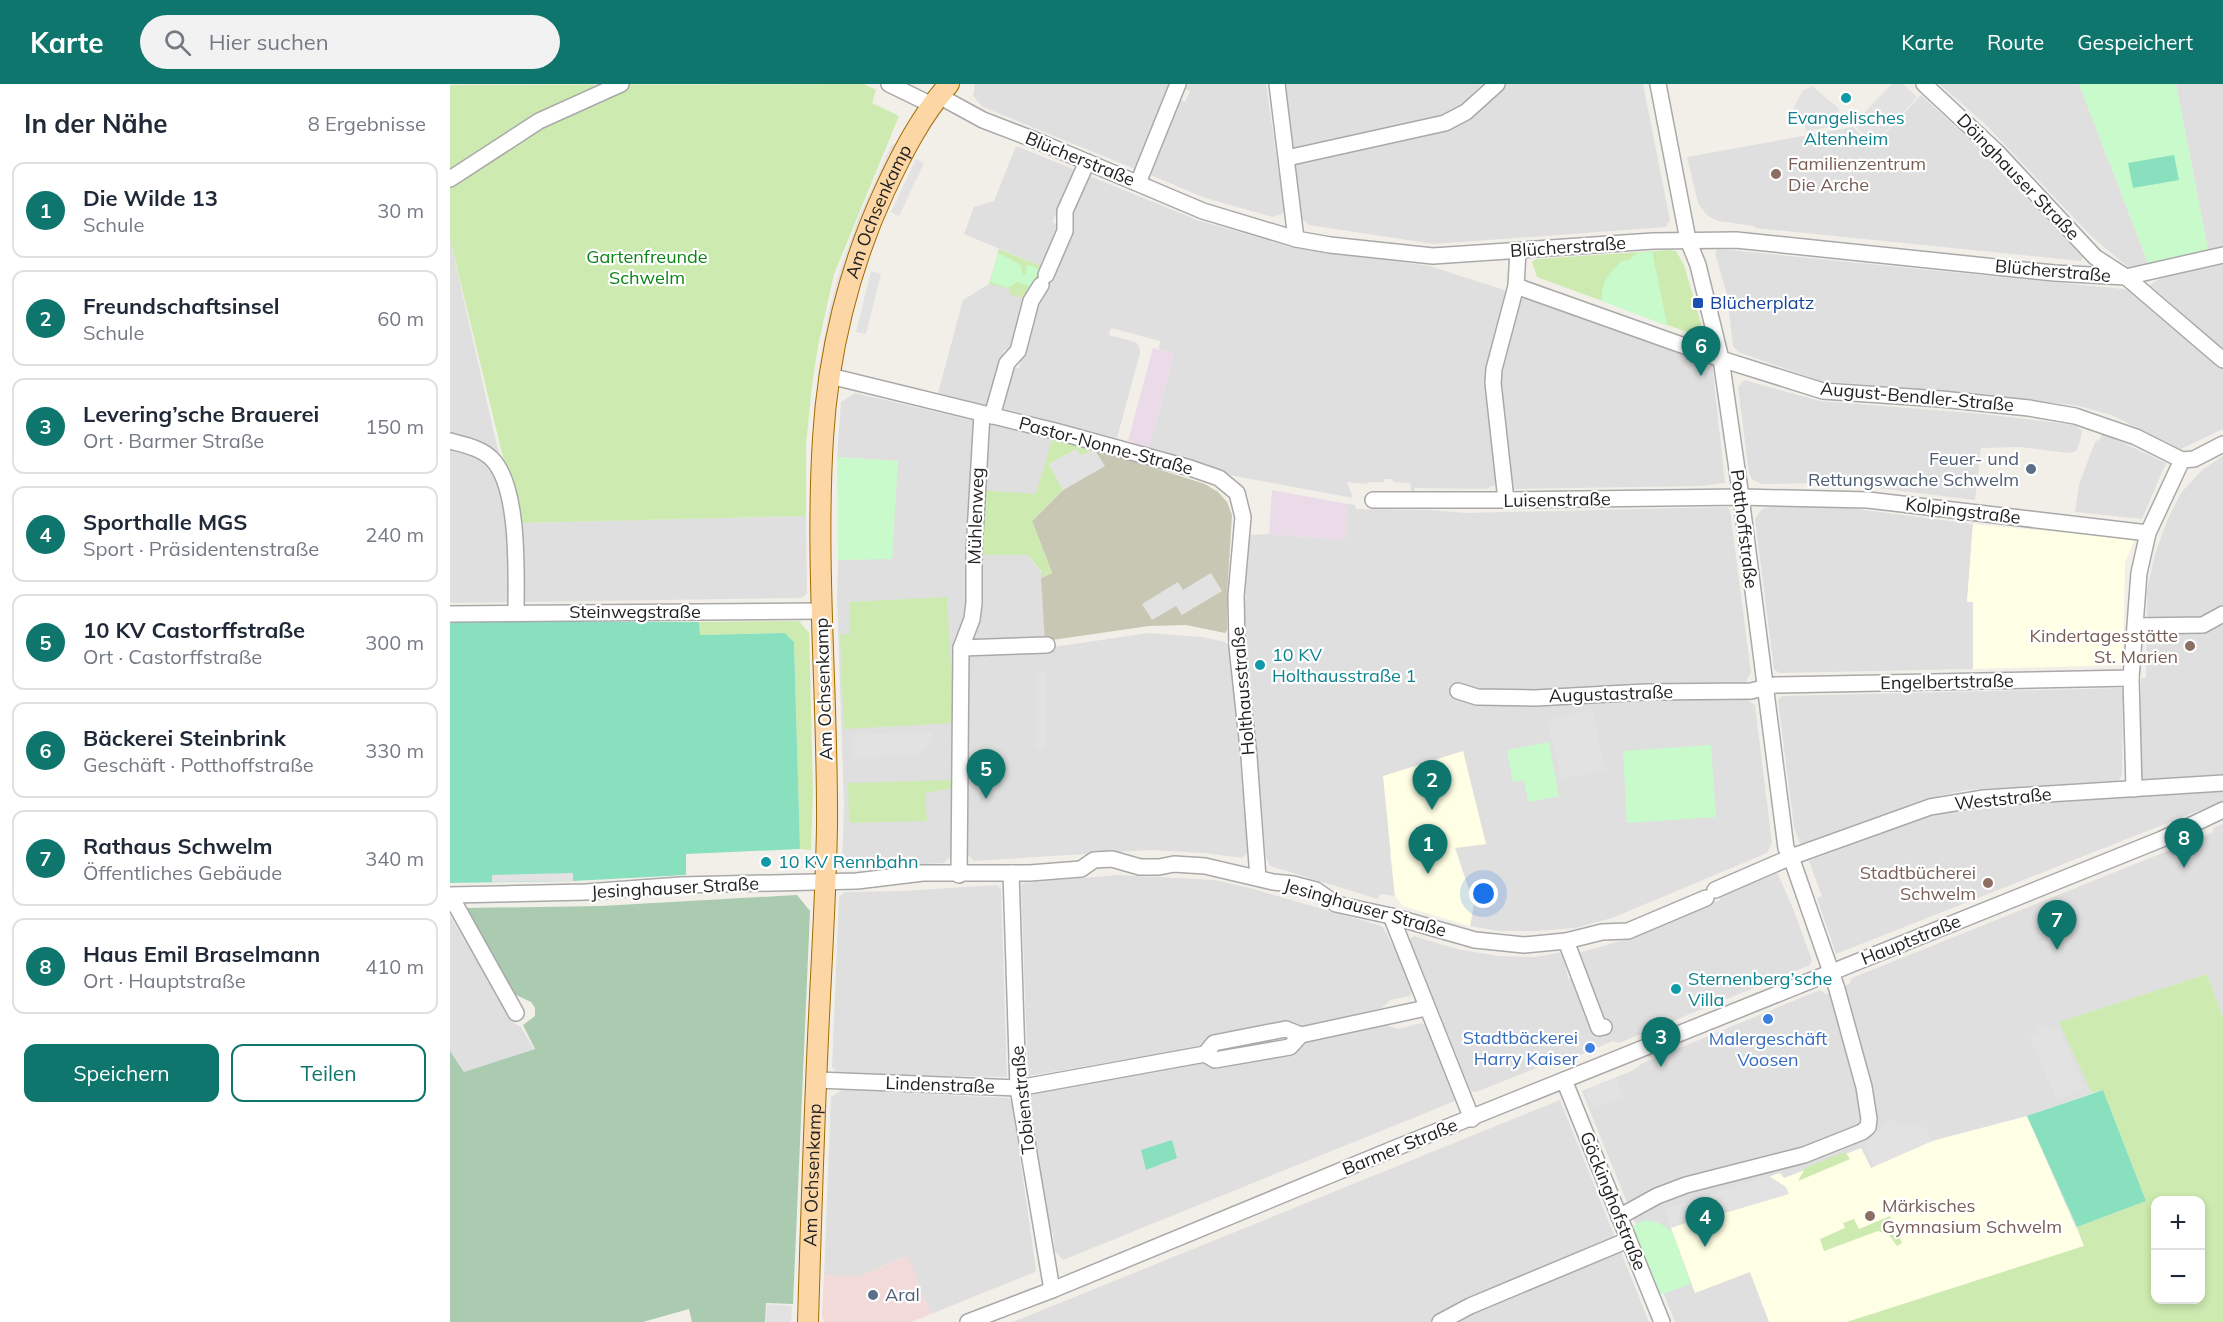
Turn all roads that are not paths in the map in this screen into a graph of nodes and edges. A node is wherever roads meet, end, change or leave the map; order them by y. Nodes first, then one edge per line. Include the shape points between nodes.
1 (621, 84) edge
2 (889, 84) edge
3 (1178, 84) edge
4 (1277, 84) edge
5 (1497, 84) edge
6 (1658, 84) edge
7 (1924, 84) edge
8 (940, 95) edge
9 (1287, 158) junction
10 (1087, 162) junction
11 (450, 179) edge
12 (1138, 183) junction
13 (1296, 239) junction
14 (1688, 240) junction
15 (1518, 251) junction
16 (2223, 255) edge
17 (2126, 277) junction
18 (1516, 286) junction
19 (1721, 359) junction
20 (2223, 360) edge
21 (830, 376) junction
22 (987, 415) junction
23 (450, 441) edge
24 (2223, 444) edge
25 (2182, 460) junction
26 (1219, 478) joint
27 (1741, 496) junction
28 (1373, 500) dead end
29 (1506, 501) junction
30 (2148, 533) junction
31 (821, 610) junction
32 (516, 613) junction
33 (450, 614) edge
34 (2223, 614) edge
35 (2136, 627) junction
36 (1047, 645) dead end
37 (961, 648) junction
38 (2131, 678) junction
39 (1764, 688) junction
40 (1458, 691) dead end
41 (2223, 783) edge
42 (2134, 789) junction
43 (2223, 810) edge
44 (1791, 857) junction
45 (1011, 873) junction
46 (959, 875) junction
47 (1258, 878) junction
48 (826, 882) junction
49 (1391, 916) junction
50 (1566, 941) junction
51 (1831, 972) junction
52 (1426, 1008) junction
53 (516, 1013) dead end
54 (1605, 1027) dead end
55 (817, 1080) junction
56 (1564, 1080) junction
57 (1018, 1088) junction
58 (1472, 1119) junction
59 (1619, 1217) junction
60 (1628, 1240) junction
61 (1052, 1290) junction
62 (808, 1322) edge
63 (968, 1322) edge
64 (1440, 1322) edge
65 (1662, 1322) edge

1 - 11 street via 539,121
2 - 8 street, Blücherstraße
3 - 12 street
4 - 9 street
5 - 9 street via 1466,112 1445,123
6 - 14 street, Potthoffstraße
7 - 17 street, Döinghauser Straße via 1996,152 2095,257
8 - 10 street, Blücherstraße via 983,120
8 - 21 main road, Am Ochsenkamp via 899,159 866,235 841,320
9 - 13 street
10 - 12 street, Blücherstraße
10 - 22 street via 1065,211 1065,231 1031,301 1018,351 1007,363
12 - 13 street, Blücherstraße via 1203,211
13 - 15 street, Blücherstraße via 1433,256
14 - 15 street, Blücherstraße
14 - 17 street, Blücherstraße via 1736,240
14 - 19 street, Potthoffstraße
15 - 18 street
16 - 17 street, Blücherstraße
17 - 20 street, Döinghauser Straße
18 - 19 street, August-Bendler-Straße
18 - 29 street via 1493,383
19 - 25 street, August-Bendler-Straße via 1823,391 1952,400 2075,416 2136,437
19 - 27 street, Potthoffstraße
21 - 22 street, Pastor-Nonne-Straße
21 - 31 main road, Am Ochsenkamp via 823,436
22 - 26 street, Pastor-Nonne-Straße
22 - 37 street, Mühlenweg via 974,551 974,603
23 - 32 street via 478,449 501,469 516,543
24 - 25 street via 2194,459
25 - 30 street
26 - 47 street, Holthausstraße via 1237,493 1243,517 1236,618
27 - 29 street, Luisenstraße
27 - 30 street, Kolpingstraße via 1869,500
27 - 39 street, Potthoffstraße
28 - 29 street, Luisenstraße
30 - 35 street via 2139,573
31 - 32 street, Steinwegstraße
31 - 48 main road, Am Ochsenkamp
32 - 33 street, Steinwegstraße
34 - 35 street via 2203,625
35 - 38 street
36 - 37 street
37 - 46 street
38 - 39 street, Engelbertstraße
38 - 42 street
39 - 40 street, Augustastraße via 1535,698 1477,697
39 - 44 street, Potthoffstraße via 1786,848
41 - 42 street, Weststraße
42 - 44 street, Weststraße via 1984,798 1930,807
43 - 51 street, Hauptstraße via 2162,839
44 - 50 street, Jesinghauser Straße via 1628,931 1602,932
44 - 51 street, Potthoffstraße
45 - 46 street, Jesinghauser Straße
45 - 47 street, Jesinghauser Straße via 1081,869 1094,860 1112,859 1140,867 1205,866
45 - 57 street, Tobienstraße
46 - 48 street, Jesinghauser Straße via 923,873
47 - 49 street, Jesinghauser Straße via 1316,890 1336,904
48 - 53 street, Jesinghauser Straße via 450,895
48 - 55 main road, Am Ochsenkamp
49 - 50 street, Jesinghauser Straße via 1475,940 1524,945
49 - 52 street
50 - 54 street via 1599,1028
51 - 56 street, Barmer Straße
51 - 59 street, Potthoffstraße via 1864,1087 1868,1127 1804,1155 1686,1185
52 - 57 street, Lindenstraße via 1301,1035 1286,1029 1214,1043 1205,1054
52 - 58 street
55 - 57 street, Lindenstraße
55 - 62 main road, Am Ochsenkamp
56 - 58 street, Barmer Straße
56 - 59 street, Göckinghofstraße
57 - 61 street, Tobienstraße
58 - 61 street, Barmer Straße
59 - 60 street, Göckinghofstraße
60 - 64 street
60 - 65 street, Göckinghofstraße
61 - 63 street, Barmer Straße

